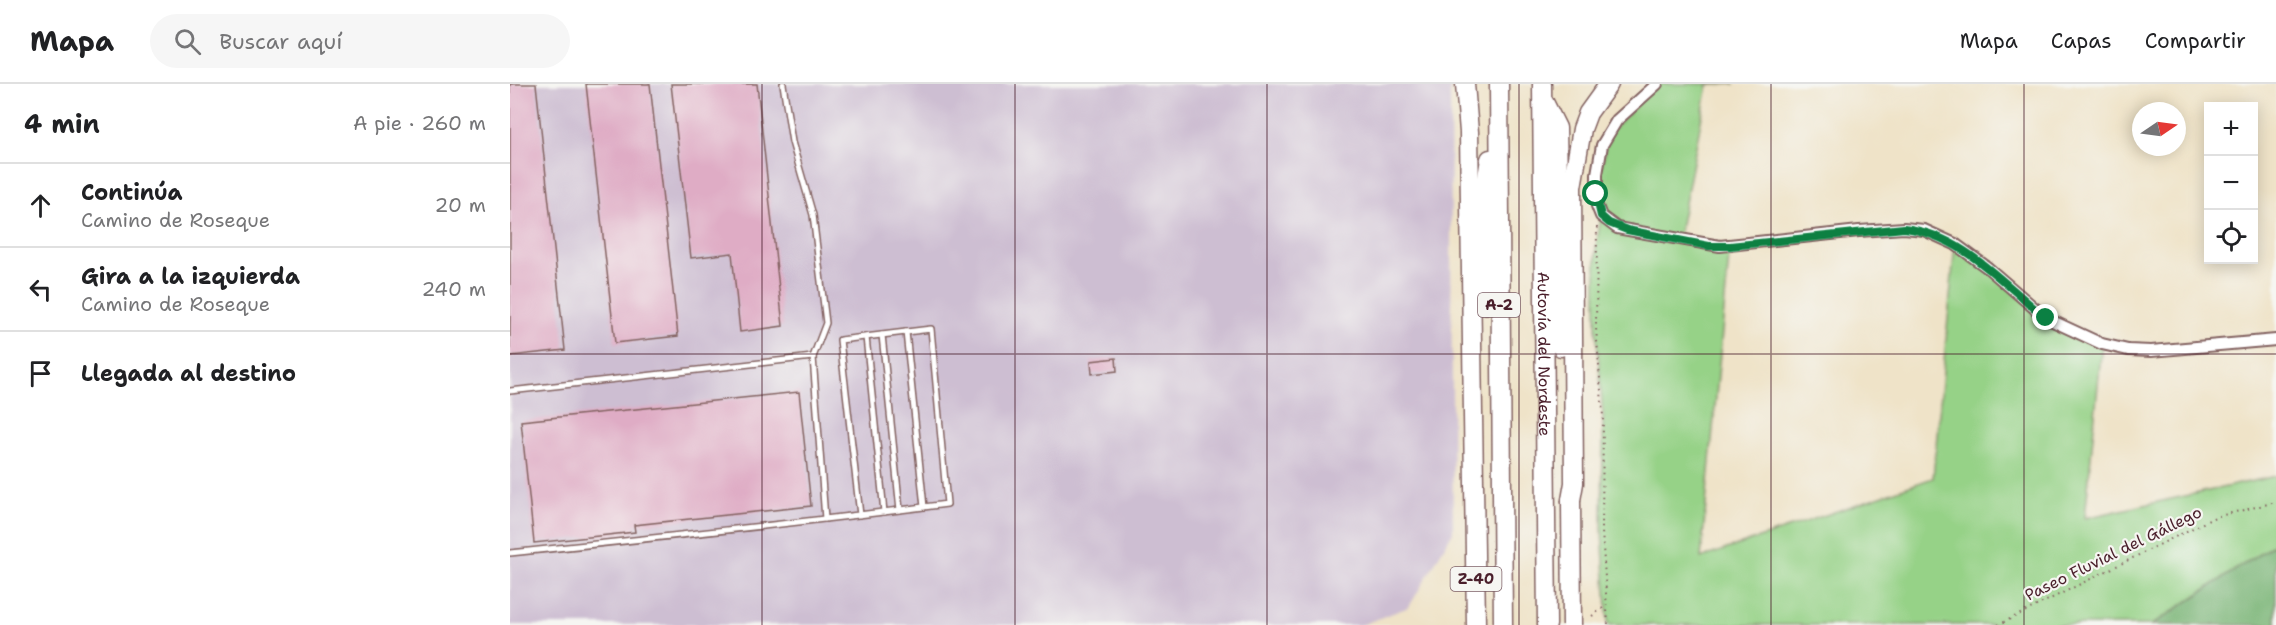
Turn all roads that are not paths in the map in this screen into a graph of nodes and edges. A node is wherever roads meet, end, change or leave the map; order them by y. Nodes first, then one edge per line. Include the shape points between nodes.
1 (783, 84) edge
2 (1465, 84) edge
3 (1609, 84) edge
4 (1657, 84) edge
5 (1499, 89) edge
6 (1542, 91) edge
7 (906, 332) junction
8 (882, 335) junction
9 (866, 337) junction
10 (2276, 340) edge
11 (813, 357) junction
12 (510, 391) edge
13 (1474, 474) junction
14 (1571, 500) junction
15 (924, 507) junction
16 (900, 510) junction
17 (884, 512) junction
18 (860, 515) junction
19 (825, 519) junction
20 (510, 554) edge
21 (1476, 625) edge
22 (1503, 625) edge
23 (1547, 625) edge
24 (1572, 625) edge

1 - 11 lane via 792,142 813,215 826,323
2 - 13 highway
3 - 14 highway via 1588,112 1572,178
4 - 10 street via 1623,114 1602,145 1597,206 1609,223 1627,230 1720,246 1859,231 1923,230 1955,244 2046,318 2102,344 2151,351
5 - 13 highway, Z-40 via 1485,191 1481,410
5 - 22 highway, A-2
6 - 14 highway via 1557,128 1561,346
6 - 23 highway, Autovía del Nordeste / A-2
7 - 8 lane
7 - 15 lane
7 - 15 lane via 931,329 947,504
8 - 9 lane
8 - 16 lane
9 - 17 lane
9 - 18 lane via 840,340
11 - 12 lane
11 - 19 lane
13 - 21 highway, Z-40
14 - 24 highway, bridge
15 - 16 lane
16 - 17 lane
17 - 18 lane
18 - 19 lane
19 - 20 lane

